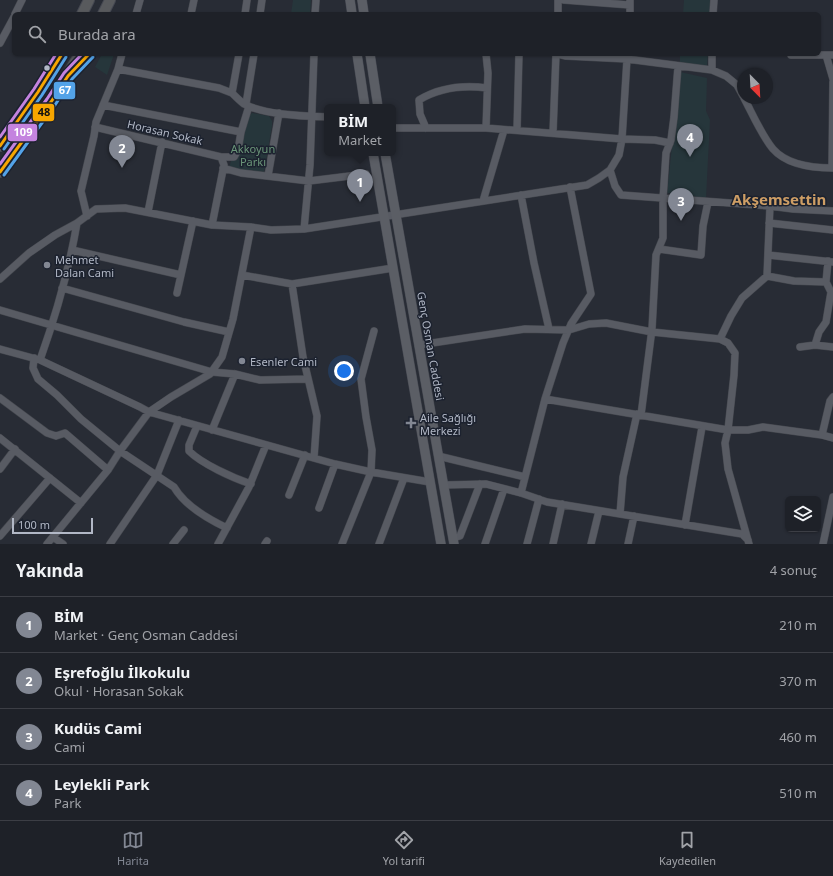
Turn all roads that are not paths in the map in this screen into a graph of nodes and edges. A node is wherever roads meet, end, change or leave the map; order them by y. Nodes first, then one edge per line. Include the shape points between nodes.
1 (22, 0) edge
2 (89, 0) edge
3 (93, 0) edge
4 (110, 0) edge
5 (116, 0) edge
6 (140, 0) edge
7 (194, 0) edge
8 (247, 0) edge
9 (262, 0) edge
10 (316, 0) edge
11 (350, 0) edge
12 (362, 0) edge
13 (558, 0) edge
14 (564, 0) edge
15 (714, 0) edge
16 (630, 2) edge
17 (16, 12) edge
18 (83, 12) edge
19 (88, 12) edge
20 (104, 12) edge
21 (112, 12) edge
22 (137, 12) edge
23 (191, 12) edge
24 (245, 12) edge
25 (260, 12) edge
26 (315, 12) edge
27 (352, 12) edge
28 (364, 12) edge
29 (558, 12) edge
30 (713, 12) edge
31 (12, 25) edge
32 (0, 42) edge
33 (833, 46) edge
34 (831, 55) edge
35 (61, 56) edge
36 (79, 56) edge
37 (87, 56) edge
38 (121, 56) edge
39 (239, 56) edge
40 (254, 56) edge
41 (314, 56) edge
42 (358, 56) edge
43 (370, 56) edge
44 (486, 56) edge
45 (519, 56) edge
46 (557, 56) edge
47 (566, 56) edge
48 (712, 56) edge
49 (627, 57) edge
50 (678, 66) junction
51 (118, 69) junction
52 (712, 70) junction
53 (68, 76) junction
54 (833, 79) edge
55 (833, 82) edge
56 (737, 86) edge
57 (487, 88) junction
58 (232, 93) junction
59 (366, 104) edge
60 (378, 104) edge
61 (748, 104) edge
62 (103, 105) junction
63 (247, 105) junction
64 (279, 113) junction
65 (312, 116) junction
66 (324, 117) edge
67 (95, 127) junction
68 (396, 128) edge
69 (426, 128) junction
70 (486, 128) junction
71 (504, 130) junction
72 (517, 130) junction
73 (241, 132) junction
74 (553, 133) junction
75 (833, 138) edge
76 (622, 139) junction
77 (162, 142) junction
78 (670, 143) junction
79 (0, 146) edge
80 (374, 156) edge
81 (386, 156) edge
82 (221, 157) junction
83 (223, 167) junction
84 (832, 168) edge
85 (610, 170) junction
86 (0, 172) edge
87 (366, 174) dead end
88 (268, 176) junction
89 (308, 181) junction
90 (570, 187) junction
91 (521, 195) junction
92 (663, 199) junction
93 (483, 201) junction
94 (708, 202) junction
95 (770, 206) junction
96 (833, 211) edge
97 (148, 212) junction
98 (396, 215) junction
99 (87, 216) junction
100 (384, 217) junction
101 (193, 221) junction
102 (77, 223) junction
103 (769, 223) junction
104 (212, 225) junction
105 (251, 227) junction
106 (304, 229) junction
107 (833, 230) edge
108 (659, 249) junction
109 (72, 250) junction
110 (768, 255) junction
111 (830, 261) edge
112 (393, 268) junction
113 (181, 275) junction
114 (242, 275) junction
115 (767, 276) junction
116 (0, 279) edge
117 (826, 282) junction
118 (292, 284) junction
119 (62, 288) junction
120 (177, 293) dead end
121 (0, 310) edge
122 (52, 324) junction
123 (550, 330) junction
124 (569, 330) junction
125 (374, 331) dead end
126 (229, 332) junction
127 (652, 332) junction
128 (720, 339) junction
129 (815, 345) junction
130 (419, 346) junction
131 (800, 347) dead end
132 (833, 347) edge
133 (0, 349) edge
134 (37, 359) junction
135 (212, 372) junction
136 (235, 374) junction
137 (308, 379) junction
138 (833, 397) edge
139 (0, 398) edge
140 (545, 399) junction
141 (149, 412) junction
142 (639, 415) junction
143 (179, 420) junction
144 (197, 426) junction
145 (702, 427) junction
146 (212, 430) junction
147 (728, 430) junction
148 (822, 435) junction
149 (0, 438) edge
150 (833, 438) edge
151 (266, 445) junction
152 (15, 449) junction
153 (120, 451) junction
154 (305, 455) junction
155 (438, 456) junction
156 (314, 458) junction
157 (335, 464) junction
158 (0, 469) edge
159 (108, 470) junction
160 (371, 472) junction
161 (157, 475) junction
162 (525, 477) junction
163 (50, 478) junction
164 (404, 478) junction
165 (430, 482) junction
166 (251, 484) junction
167 (480, 484) junction
168 (444, 485) junction
169 (504, 489) junction
170 (521, 493) junction
171 (289, 495) dead end
172 (833, 497) edge
173 (539, 499) junction
174 (81, 503) junction
175 (562, 504) junction
176 (319, 508) dead end
177 (599, 511) junction
178 (620, 514) junction
179 (634, 516) junction
180 (685, 525) junction
181 (227, 528) junction
182 (184, 530) dead end
183 (829, 531) edge
184 (0, 536) edge
185 (53, 537) junction
186 (453, 541) edge
187 (750, 542) edge
188 (47, 544) edge
189 (63, 544) edge
190 (110, 544) edge
191 (173, 544) edge
192 (218, 544) edge
193 (342, 544) edge
194 (379, 544) edge
195 (441, 544) edge
196 (485, 544) edge
197 (527, 544) edge
198 (553, 544) edge
199 (591, 544) edge
200 (628, 544) edge
201 (823, 544) edge

1 - 17 street
2 - 18 highway
3 - 19 highway
4 - 20 highway
5 - 21 highway
6 - 22 street
7 - 23 street
8 - 24 street
9 - 25 street
10 - 26 street
11 - 27 main road
12 - 28 main road
13 - 29 street
14 - 16 street
15 - 30 street
31 - 32 street
33 - 34 street
34 - 54 street
35 - 79 highway
36 - 53 highway
37 - 53 highway
38 - 51 street
39 - 58 street
40 - 63 street
41 - 65 street
42 - 59 main road
43 - 60 main road
44 - 57 street
45 - 72 street
46 - 74 street
47 - 49 street
48 - 52 street
49 - 50 street
49 - 76 street
50 - 52 street
50 - 78 street
51 - 58 street via 219,88
51 - 62 street
52 - 56 street via 726,76
53 - 86 highway
55 - 75 street
57 - 69 street via 472,86 448,89 419,100 420,114
57 - 70 street
58 - 63 street
61 - 84 street via 774,150 790,161 813,168
62 - 67 street
62 - 73 street
63 - 64 street
63 - 73 street
64 - 65 street
64 - 88 street
65 - 66 street
65 - 89 street
67 - 77 street, Horasan Sokak
67 - 99 street via 81,191
68 - 69 street
69 - 70 street
70 - 71 street
71 - 72 street
71 - 93 street
72 - 74 street
73 - 82 street via 234,157
74 - 76 street
75 - 84 street
76 - 78 street
76 - 85 street via 619,155
77 - 82 street, Horasan Sokak
77 - 97 street
78 - 92 street via 666,153
80 - 100 main road
81 - 98 main road, Genç Osman Caddesi
82 - 83 street
83 - 88 street via 241,173
83 - 104 street
85 - 90 street via 587,185
85 - 92 street via 621,195
87 - 89 street
88 - 89 street
89 - 106 street
90 - 91 street
90 - 124 street via 591,294
91 - 93 street
91 - 123 street
92 - 94 street
92 - 108 street via 663,238
93 - 98 street
94 - 95 street
94 - 108 street via 701,255
95 - 96 street
95 - 103 street
97 - 99 street via 125,208 96,209
97 - 101 street
98 - 100 street
98 - 130 main road, Genç Osman Caddesi
99 - 102 street
100 - 106 street
100 - 112 main road
101 - 104 street
101 - 113 street
102 - 109 street
102 - 116 street via 36,248
103 - 107 street
103 - 110 street
104 - 105 street
105 - 106 street via 271,230
105 - 114 street
108 - 127 street via 656,256
109 - 113 street
109 - 119 street
110 - 111 street
110 - 115 street
111 - 117 street
112 - 118 street
112 - 165 main road
113 - 120 street
114 - 118 street
114 - 126 street
115 - 117 street via 794,282
115 - 128 street via 742,298
117 - 129 street via 831,292 830,300 826,322 819,332
118 - 137 street
119 - 122 street
119 - 126 street
121 - 122 street
122 - 134 street
122 - 135 street
123 - 124 street
123 - 130 street via 525,329
124 - 127 street via 589,324 606,323
124 - 140 street
125 - 160 street via 361,379 372,450
126 - 135 street via 222,357
127 - 128 street
127 - 142 street
128 - 147 street via 728,342 735,353
129 - 131 street
129 - 132 street
130 - 155 main road, Genç Osman Caddesi
133 - 134 street
134 - 141 street
134 - 153 street via 33,368 38,379
135 - 136 street
135 - 141 street
136 - 137 street via 260,380
136 - 146 street
137 - 156 street via 317,416
138 - 148 street
139 - 159 street via 47,433 56,436 65,434
140 - 142 street
140 - 162 street
141 - 143 street
141 - 153 street
142 - 145 street
142 - 178 street via 623,477
143 - 144 street
143 - 161 street
144 - 146 street
144 - 166 street via 189,451 229,475
145 - 147 street
145 - 180 street
146 - 151 street
147 - 148 street via 763,427
147 - 187 street via 725,443 728,468
148 - 150 street
149 - 152 street
151 - 154 street
151 - 166 street
152 - 158 street
152 - 163 street
153 - 159 street
153 - 161 street
154 - 156 street
154 - 171 street
155 - 162 street
155 - 168 main road, Genç Osman Caddesi
156 - 157 street
157 - 160 street
157 - 176 street
159 - 174 street
160 - 164 street
160 - 193 street
161 - 181 street via 210,520
161 - 190 street
162 - 170 street
163 - 174 street
163 - 184 street
164 - 165 street
164 - 194 street
165 - 195 main road
166 - 181 street
167 - 168 street
167 - 169 street
167 - 186 street via 460,536
168 - 186 main road, Genç Osman Caddesi
169 - 170 street
169 - 196 street
170 - 173 street
172 - 183 street
173 - 175 street
173 - 197 street
174 - 185 street
175 - 177 street
175 - 198 street
177 - 178 street
177 - 199 street
178 - 179 street
179 - 180 street
179 - 200 street
180 - 187 street via 742,534
181 - 192 street
182 - 191 street
183 - 201 street
185 - 188 street
185 - 189 street

